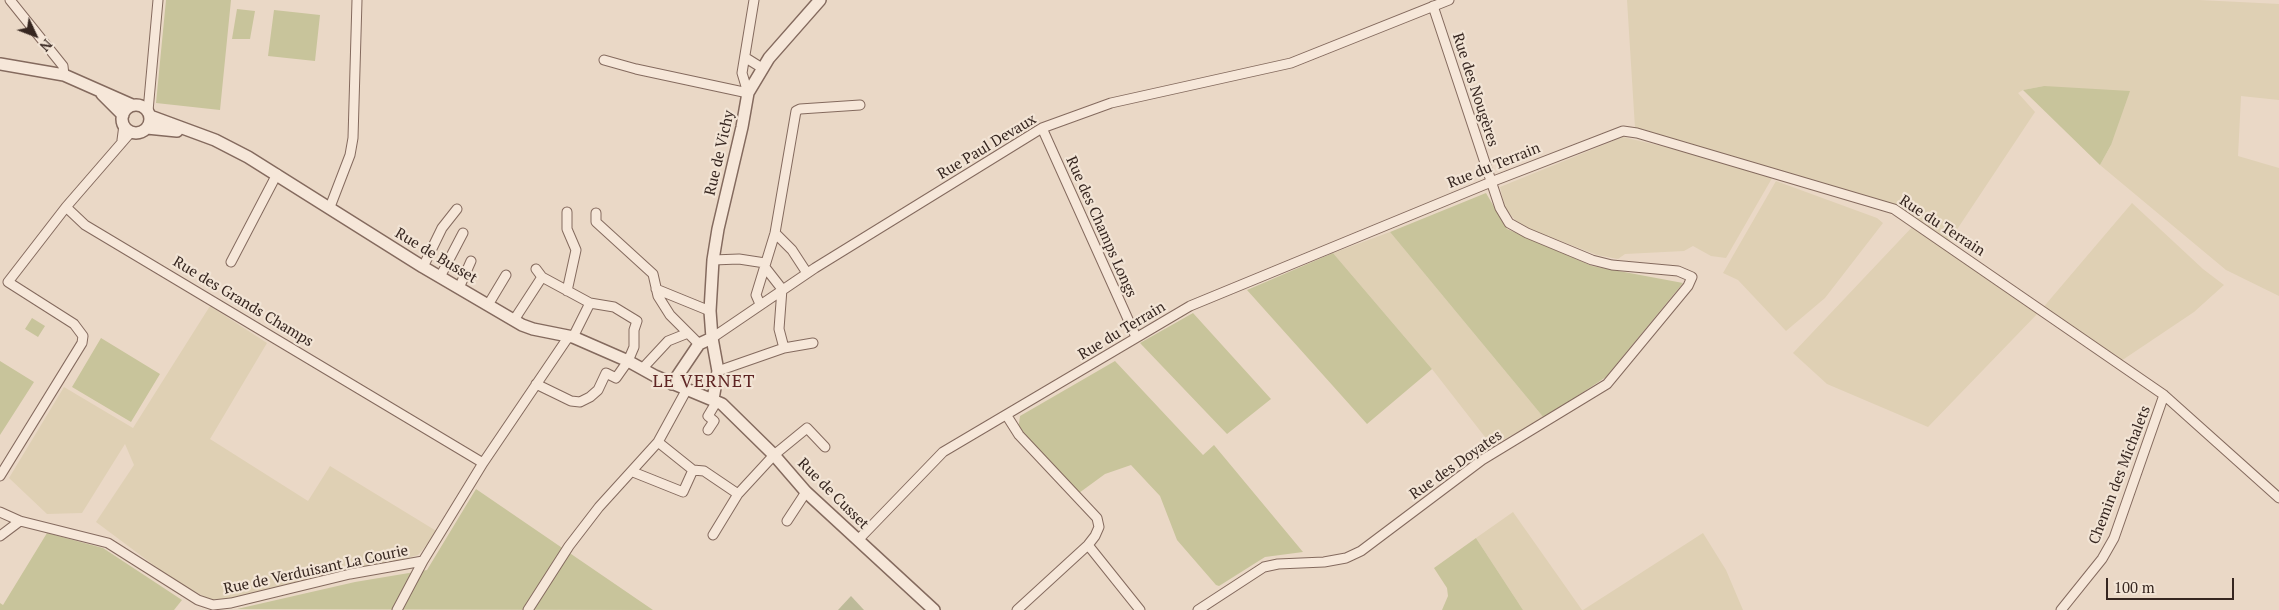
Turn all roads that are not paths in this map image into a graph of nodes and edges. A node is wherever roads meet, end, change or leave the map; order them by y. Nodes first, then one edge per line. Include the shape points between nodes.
1 (10, 0) edge
2 (158, 0) edge
3 (357, 0) edge
4 (754, 0) edge
5 (820, 0) edge
6 (1449, 0) edge
7 (1434, 6) junction
8 (746, 58) junction
9 (604, 60) dead end
10 (0, 64) edge
11 (762, 68) junction
12 (64, 75) junction
13 (98, 89) junction
14 (748, 92) junction
15 (860, 105) dead end
16 (142, 109) junction
17 (126, 124) junction
18 (146, 128) junction
19 (1042, 128) junction
20 (194, 132) junction
21 (277, 174) junction
22 (1491, 182) junction
23 (66, 207) junction
24 (330, 207) junction
25 (457, 209) dead end
26 (567, 212) dead end
27 (596, 213) dead end
28 (463, 232) dead end
29 (775, 233) junction
30 (713, 260) junction
31 (471, 261) dead end
32 (231, 262) dead end
33 (765, 265) junction
34 (422, 267) junction
35 (536, 269) dead end
36 (807, 274) junction
37 (506, 276) dead end
38 (440, 277) junction
39 (542, 277) junction
40 (1692, 277) joint
41 (459, 288) junction
42 (656, 289) junction
43 (782, 290) junction
44 (567, 291) junction
45 (590, 303) junction
46 (760, 304) junction
47 (488, 305) junction
48 (710, 311) junction
49 (514, 320) junction
50 (688, 333) junction
51 (571, 336) junction
52 (1136, 337) junction
53 (712, 338) junction
54 (699, 344) junction
55 (813, 344) dead end
56 (784, 348) junction
57 (628, 361) junction
58 (642, 369) junction
59 (718, 371) junction
60 (536, 384) junction
61 (672, 384) junction
62 (687, 389) junction
63 (2164, 395) junction
64 (715, 400) junction
65 (1007, 416) junction
66 (708, 430) dead end
67 (658, 442) junction
68 (825, 447) dead end
69 (774, 455) junction
70 (483, 463) junction
71 (693, 470) junction
72 (634, 472) junction
73 (0, 476) edge
74 (806, 492) junction
75 (738, 494) junction
76 (2279, 498) edge
77 (0, 512) edge
78 (20, 521) junction
79 (787, 521) dead end
80 (713, 534) dead end
81 (0, 536) edge
82 (858, 540) junction
83 (1088, 545) junction
84 (423, 561) junction
85 (216, 608) edge
86 (927, 608) edge
87 (397, 610) edge
88 (528, 610) edge
89 (1017, 610) edge
90 (1140, 610) edge
91 (1198, 610) edge
92 (2061, 610) edge

1 - 12 street via 63,66
2 - 16 street via 148,97
3 - 24 street via 353,138 350,155
4 - 8 street
5 - 11 street, Rue de Vichy
6 - 7 street, Rue Paul Devaux
7 - 19 street, Rue Paul Devaux via 1291,63 1110,104
7 - 22 street, Rue des Nougères
8 - 11 street
8 - 14 street via 742,74
9 - 14 street
10 - 12 street, Rue de Busset
11 - 14 street, Rue de Vichy
12 - 13 street, Rue de Busset
13 - 16 street, Rue de Busset
13 - 17 street, Rue de Busset
14 - 30 street, Rue de Vichy
15 - 29 street via 796,111
16 - 17 street
16 - 18 street
16 - 20 street, Rue de Busset
17 - 18 street, Rue de Busset via 137,133
17 - 23 street via 122,140
18 - 20 street, Rue de Busset
19 - 36 street, Rue Paul Devaux
19 - 52 street, Rue des Champs Longs
20 - 21 street, Rue de Busset via 248,156
21 - 24 street, Rue de Busset
21 - 32 street
22 - 40 street, Rue des Nougères via 1509,223 1527,233 1592,260 1678,271
22 - 52 street, Rue du Terrain via 1190,306
22 - 63 street, Rue du Terrain via 1623,131 1894,209
23 - 70 street, Rue des Grands Champs via 85,225
23 - 73 street via 8,282 74,324 83,336 82,343
24 - 34 street, Rue de Busset
25 - 34 street via 442,228
26 - 44 street via 568,229 576,250
27 - 42 street via 596,222 653,274
28 - 38 street
29 - 33 street
29 - 36 street via 792,250
30 - 33 street via 739,259
30 - 48 street, Rue de Vichy
31 - 41 street
33 - 43 street
33 - 46 street via 756,294
34 - 38 street, Rue de Busset
35 - 39 street
36 - 43 street, Rue Paul Devaux
37 - 47 street
38 - 41 street, Rue de Busset
39 - 44 street
39 - 49 street
40 - 91 street, Rue des Doyates via 1607,384 1482,460 1361,551 1324,562 1264,567
41 - 47 street, Rue de Busset
42 - 48 street
42 - 50 street via 670,315
43 - 46 street, Rue Paul Devaux
43 - 56 street via 779,329
44 - 45 street
45 - 51 street
45 - 57 street via 614,307 637,322 634,347
46 - 53 street, Rue Paul Devaux
47 - 49 street, Rue de Busset
48 - 53 street, Rue de Vichy
49 - 51 street, Rue de Busset via 533,330
50 - 54 street
50 - 58 street via 668,341
51 - 57 street, Rue de Busset
51 - 60 street
52 - 65 street, Rue du Terrain
53 - 54 street
53 - 59 street, Rue de Vichy
54 - 61 street
55 - 56 street
56 - 59 street
57 - 58 street, Rue de Busset
57 - 60 street via 616,378 606,373 598,390 580,402
58 - 61 street, Rue de Busset
59 - 64 street
60 - 70 street
61 - 62 street, Rue de Busset
62 - 64 street, Rue de Busset
62 - 67 street
63 - 76 street, Rue du Terrain
63 - 92 street, Chemin des Michalets via 2114,538 2102,559
64 - 66 street via 708,416 714,421
64 - 69 street, Rue de Cusset
65 - 82 street, Rue du Terrain via 943,452
65 - 83 street via 1019,435 1096,518 1099,527
67 - 71 street
67 - 72 street
68 - 69 street via 807,428
69 - 74 street, Rue de Cusset
69 - 75 street
70 - 84 street
71 - 72 street via 683,492
71 - 75 street via 704,471
72 - 88 street via 569,546
74 - 79 street
74 - 82 street, Rue de Cusset
75 - 80 street
77 - 78 street, Rue de Verduisant La Courie
78 - 81 street
78 - 85 street, Rue de Verduisant La Courie via 108,543
82 - 86 street, Rue de Cusset
83 - 89 street
83 - 90 street
84 - 85 street, Rue de Verduisant La Courie via 350,574
84 - 87 street

